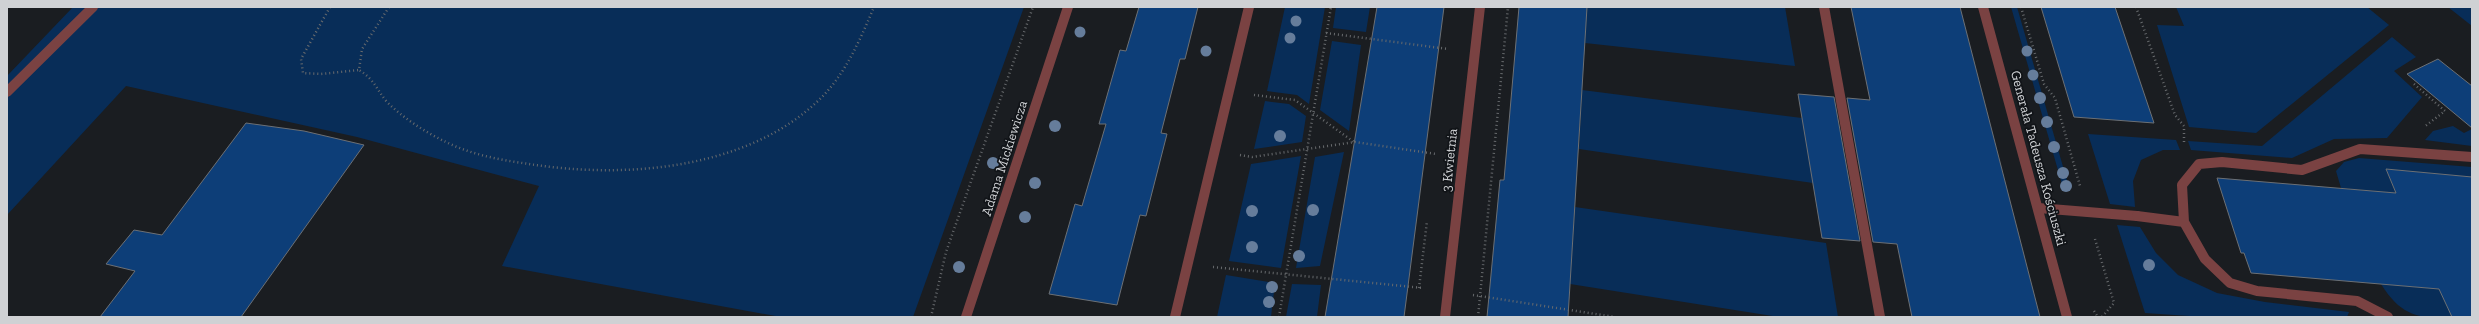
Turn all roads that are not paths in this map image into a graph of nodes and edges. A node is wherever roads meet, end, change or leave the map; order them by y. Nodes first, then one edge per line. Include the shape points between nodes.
1 (93, 7) edge
2 (1068, 7) edge
3 (1249, 7) edge
4 (1480, 7) edge
5 (1824, 7) edge
6 (1983, 7) edge
7 (7, 92) edge
8 (2472, 157) edge
9 (2038, 208) junction
10 (2184, 222) junction
11 (966, 317) edge
12 (1176, 317) edge
13 (1445, 317) edge
14 (1880, 317) edge
15 (2067, 317) edge
16 (2388, 317) edge

1 - 7 street
2 - 11 street, Adama Mickiewicza
3 - 12 street
4 - 13 street, 3 Kwietnia
5 - 14 street
6 - 9 street, Generała Tadeusza Kościuszki
8 - 10 street via 2360,149 2302,170 2222,162 2199,164 2182,185
9 - 10 street
9 - 15 street, Generała Tadeusza Kościuszki
10 - 16 street via 2205,259 2230,283 2257,291 2357,301

